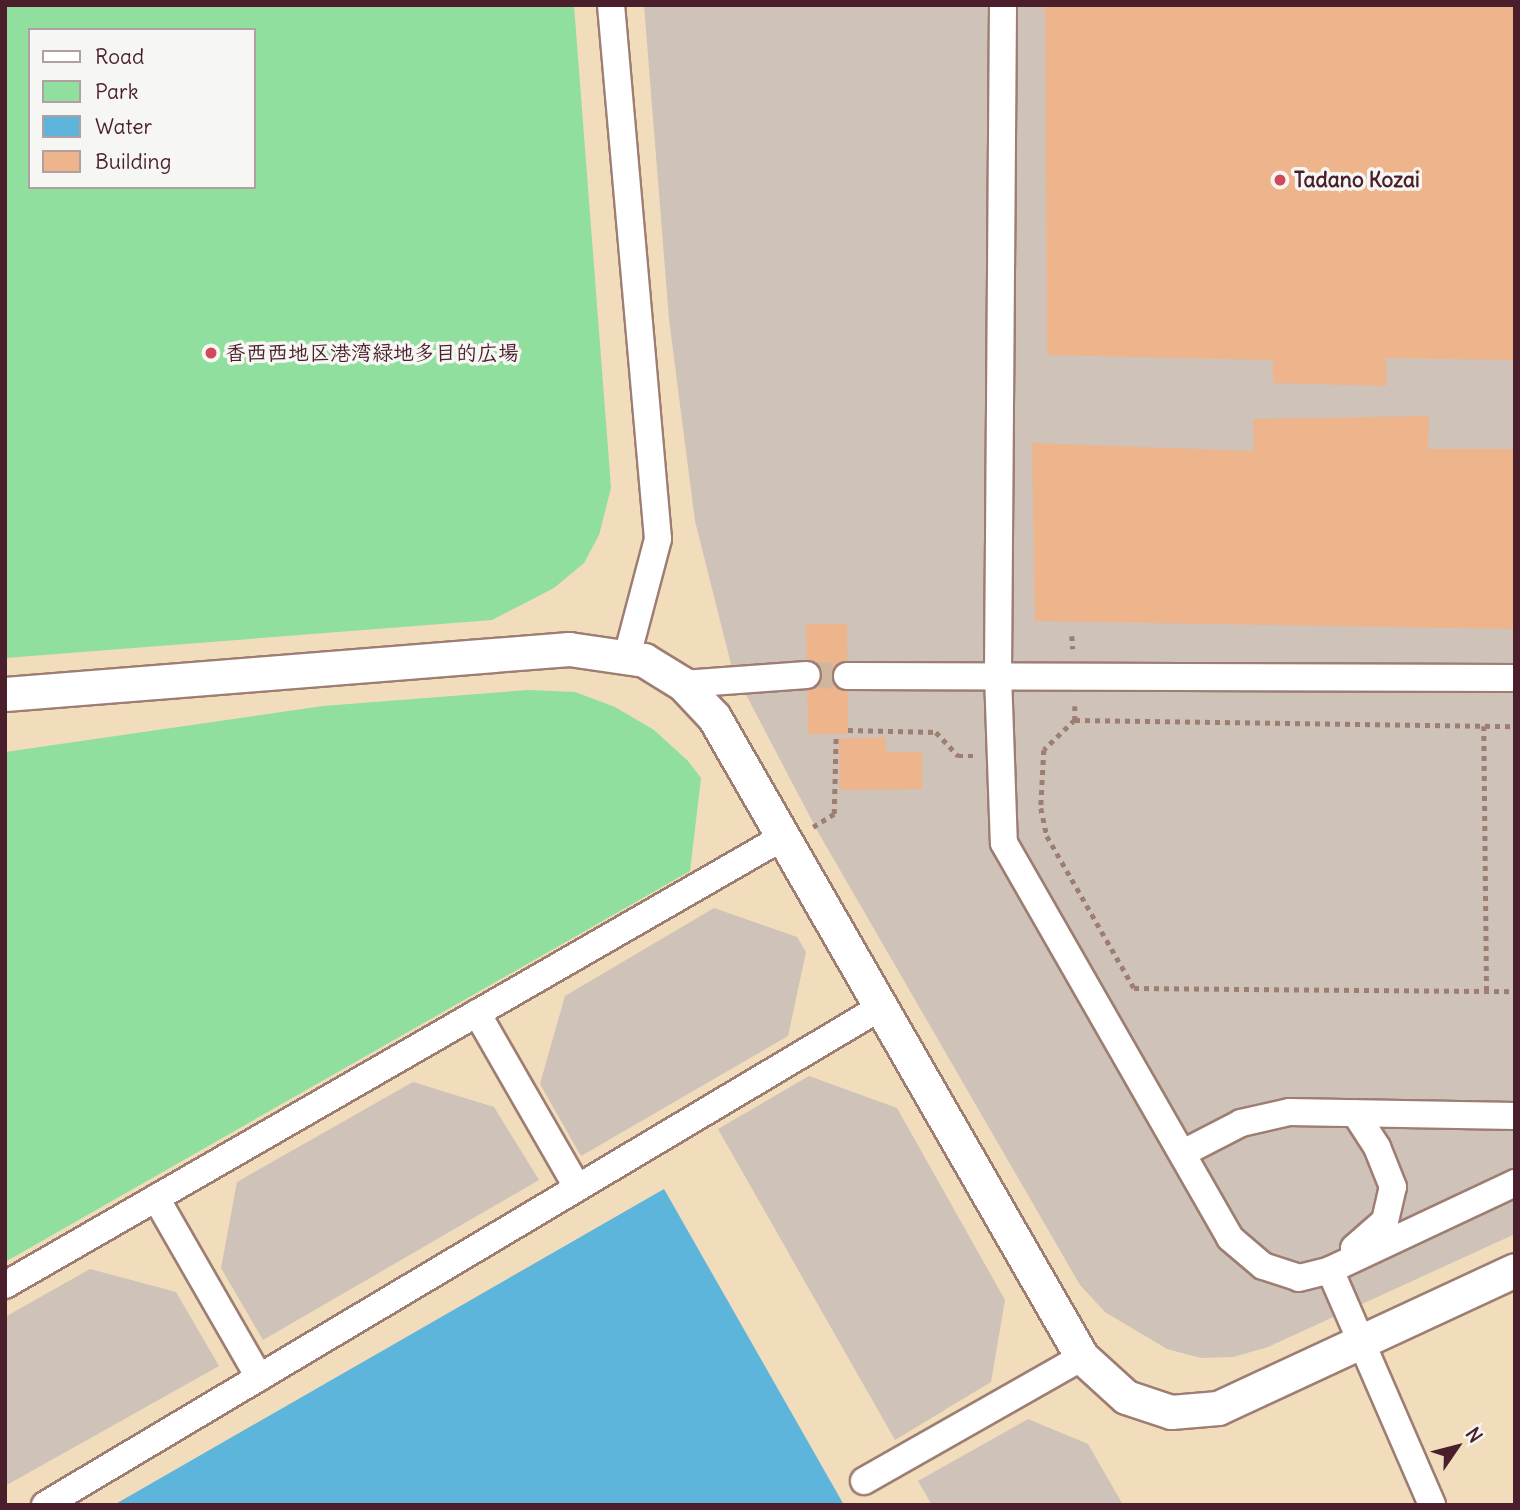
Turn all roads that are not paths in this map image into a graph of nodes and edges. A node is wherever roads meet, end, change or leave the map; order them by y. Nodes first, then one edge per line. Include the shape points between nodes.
1 (611, 5) edge
2 (1003, 5) edge
3 (627, 656) junction
4 (998, 675) junction
5 (807, 676) tunnel mouth
6 (847, 676) tunnel mouth
7 (1515, 678) edge
8 (683, 684) junction
9 (5, 695) edge
10 (796, 833) junction
11 (881, 1007) junction
12 (477, 1013) junction
13 (1355, 1113) junction
14 (1515, 1116) edge
15 (1183, 1153) junction
16 (1515, 1183) edge
17 (577, 1188) junction
18 (156, 1198) junction
19 (1330, 1270) junction
20 (1515, 1270) edge
21 (5, 1285) edge
22 (1360, 1342) junction
23 (1083, 1357) junction
24 (259, 1377) junction
25 (864, 1481) dead end
26 (45, 1505) edge
27 (1432, 1505) edge

1 - 3 street via 658,539
2 - 4 street
3 - 8 street via 644,660
3 - 9 street via 569,649
4 - 6 street
4 - 7 street
4 - 15 street via 1004,843
5 - 8 street
8 - 10 street via 714,717
10 - 11 street
10 - 12 street
11 - 17 street
11 - 23 street
12 - 17 street
12 - 18 street
13 - 14 street
13 - 15 street via 1289,1112 1241,1123
13 - 19 street via 1377,1147 1393,1187 1385,1222
15 - 19 street via 1230,1238 1263,1266 1299,1278
16 - 19 street
17 - 24 street
18 - 21 street
18 - 24 street
19 - 22 street
20 - 22 street
22 - 23 street via 1218,1408 1171,1412 1126,1397
22 - 27 street
23 - 25 street
24 - 26 street

